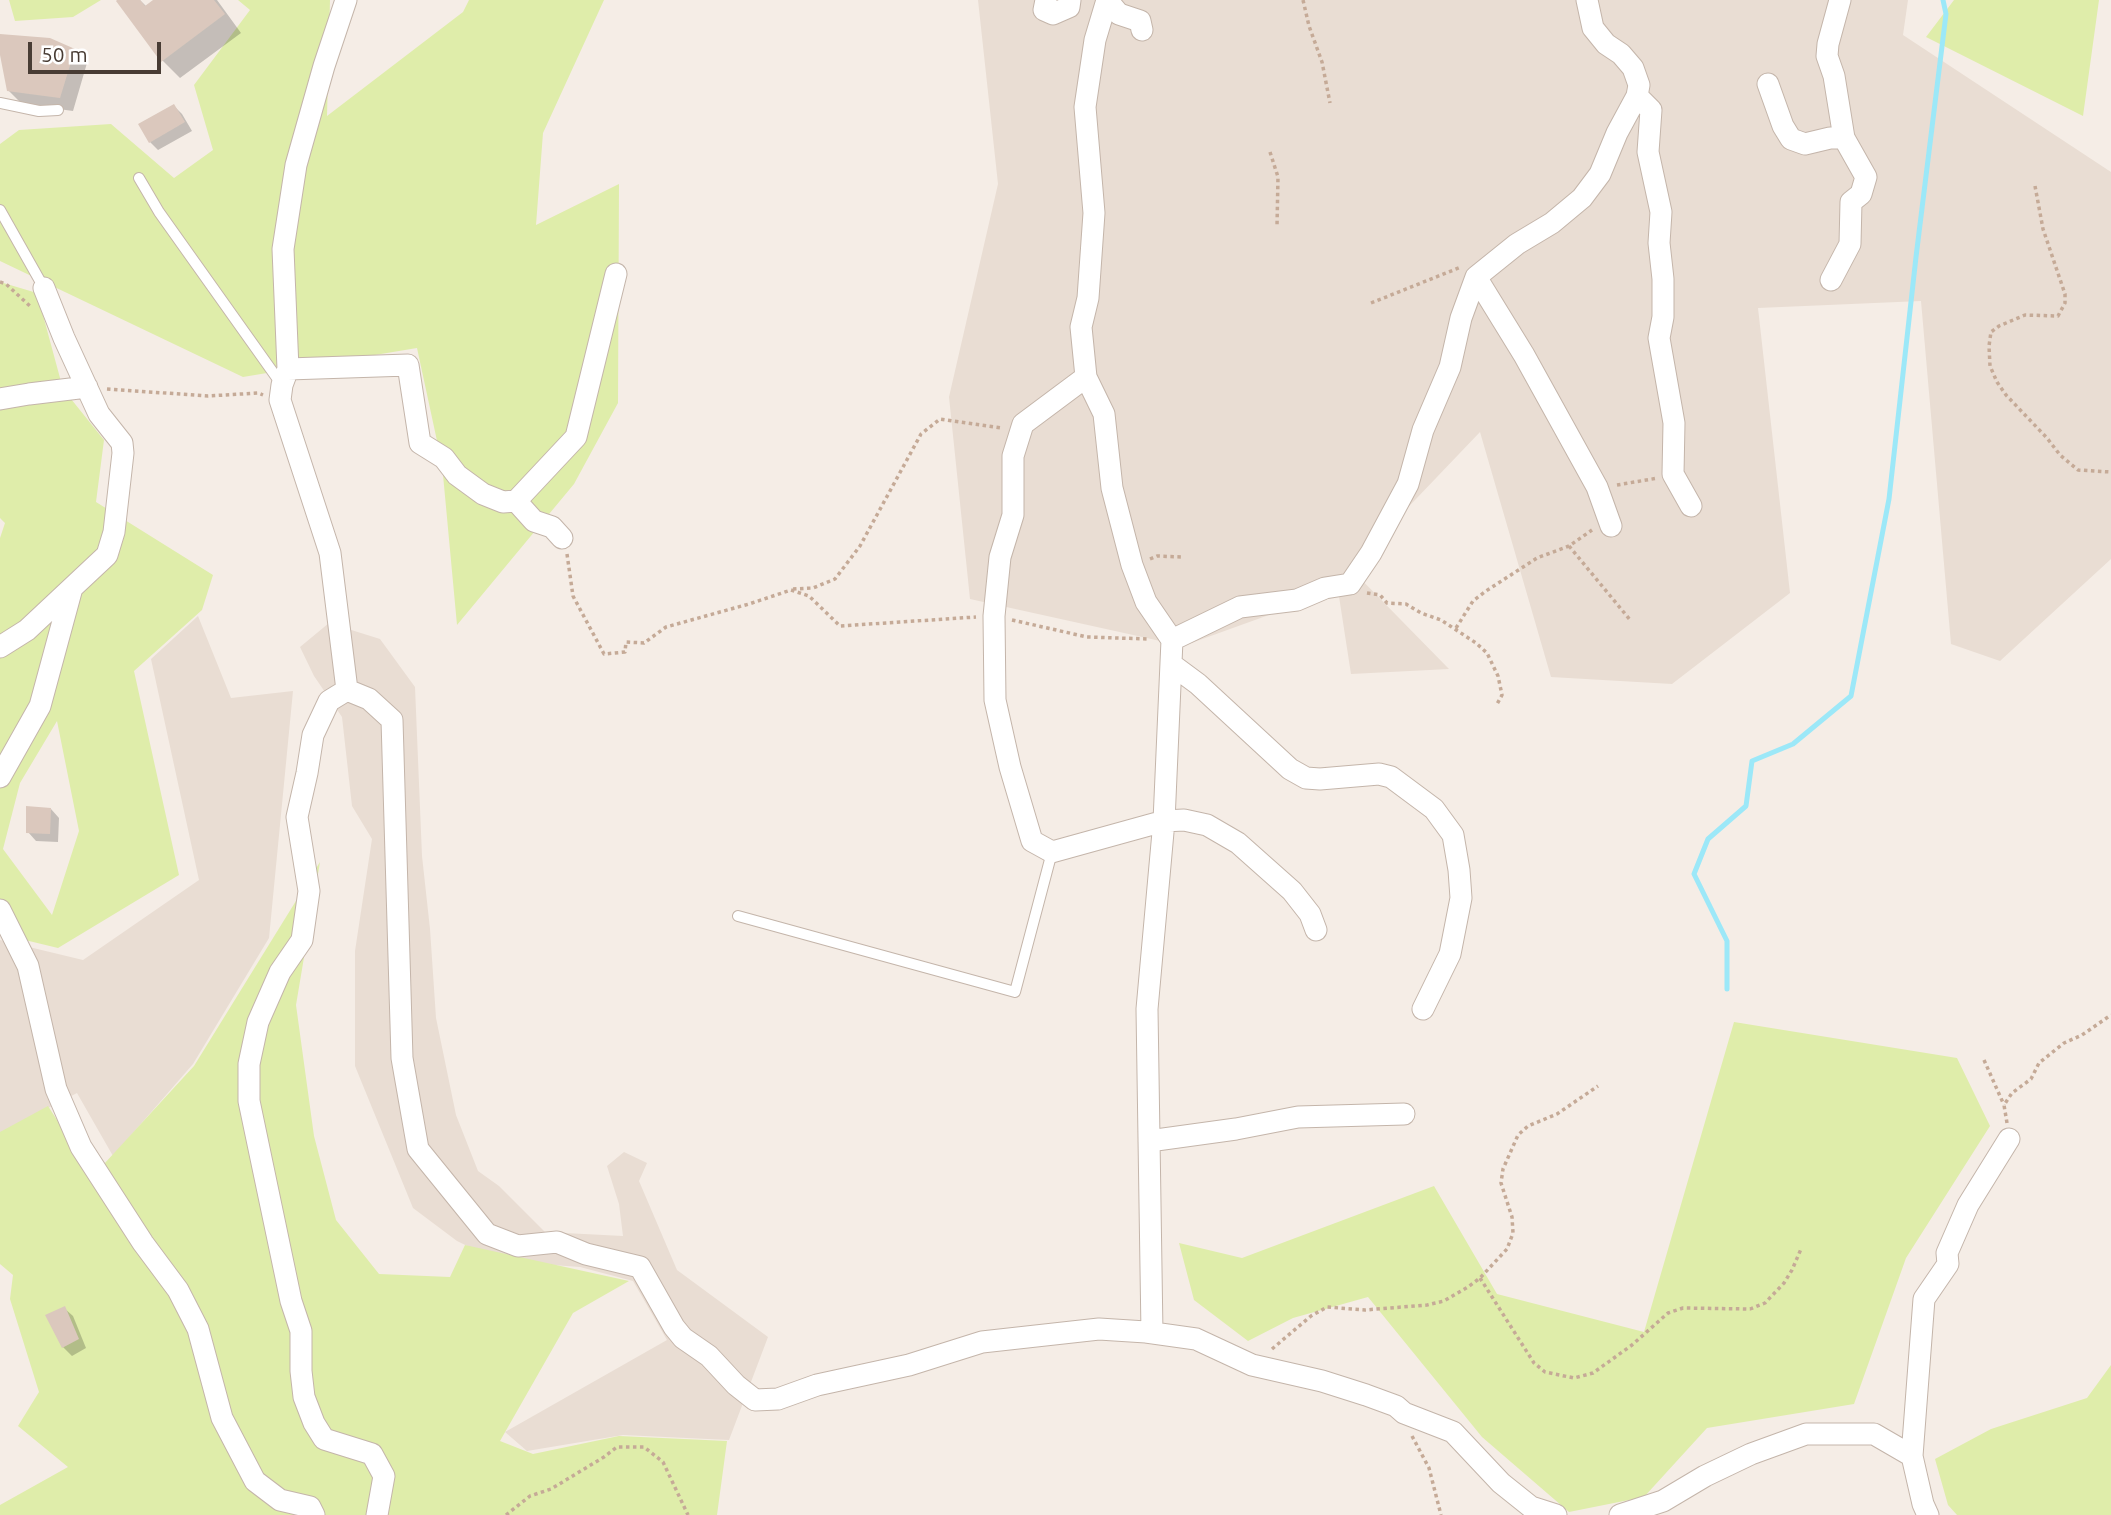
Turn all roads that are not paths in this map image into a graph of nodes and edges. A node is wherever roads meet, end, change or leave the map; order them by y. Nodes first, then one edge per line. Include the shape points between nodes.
1 (346, 0) edge
2 (1046, 0) edge
3 (1070, 0) edge
4 (1107, 0) edge
5 (1587, 0) edge
6 (1840, 0) edge
7 (1142, 30) dead end
8 (1768, 84) dead end
9 (1637, 96) junction
10 (0, 103) edge
11 (58, 110) dead end
12 (1844, 138) junction
13 (139, 178) dead end
14 (0, 210) edge
15 (616, 274) dead end
16 (1476, 277) junction
17 (1831, 280) dead end
18 (44, 288) joint
19 (1086, 377) junction
20 (283, 385) junction
21 (87, 387) junction
22 (0, 399) edge
23 (516, 501) junction
24 (1691, 506) dead end
25 (1611, 526) road end
26 (562, 538) road end
27 (72, 588) junction
28 (1172, 640) junction
29 (0, 647) edge
30 (1171, 664) junction
31 (347, 690) junction
32 (0, 777) edge
33 (1164, 821) junction
34 (1052, 852) junction
35 (0, 910) edge
36 (738, 916) dead end
37 (1316, 930) dead end
38 (1423, 1009) dead end
39 (1405, 1114) dead end
40 (2009, 1139) road end
41 (1149, 1141) junction
42 (1152, 1333) junction
43 (1912, 1456) junction
44 (314, 1515) edge
45 (377, 1515) edge
46 (1556, 1515) edge
47 (1620, 1515) edge
48 (1928, 1515) edge

1 - 20 street via 296,165 283,249
2 - 3 street via 1044,10 1053,14 1069,7
4 - 7 street via 1119,14 1140,21
4 - 19 street via 1095,40 1085,107 1094,213 1088,299 1081,327
5 - 9 street via 1593,28 1633,68 1639,85
6 - 12 street via 1827,56
8 - 12 street via 1791,139 1805,144
9 - 16 street via 1600,174 1582,198
9 - 24 street via 1651,110 1648,152 1661,212 1663,317 1659,338 1674,424 1673,474
10 - 11 lane
12 - 17 street via 1866,177 1861,194 1851,202 1850,244
13 - 20 lane
14 - 18 lane
15 - 23 street via 576,437
16 - 25 street via 1597,487
16 - 28 street via 1408,484 1350,584 1297,600 1240,607
18 - 21 street
19 - 28 street via 1104,414 1112,488 1132,565 1146,602
19 - 34 street via 1020,430 1013,456 1013,515 1000,557 994,616 995,700 1010,767 1032,841
20 - 23 street via 408,365 420,443 444,457 457,475 483,494 503,502
20 - 31 street via 330,553
21 - 22 street
21 - 27 street via 99,414 122,443 123,453 107,555
23 - 26 street via 534,521 552,527
27 - 29 street via 27,630
27 - 32 street via 40,706
28 - 30 street
30 - 33 street
30 - 38 street via 1290,769 1307,778 1391,777 1434,809 1453,835 1461,898 1450,954
31 - 42 street via 369,699 392,720 402,1058 418,1149 487,1234 518,1245 557,1242 640,1267 683,1338 755,1400 778,1399 982,1342 1099,1329
31 - 45 street via 329,701 313,735 297,817 309,891 302,940 280,972 258,1022 249,1064 249,1101 301,1331 304,1397 324,1439 372,1454 384,1476
33 - 34 street
33 - 37 street via 1207,825 1238,844 1292,891
33 - 41 street via 1147,1009
34 - 36 lane via 1015,992
35 - 44 street via 28,966 56,1089 81,1147 178,1290 198,1329 222,1418 255,1481 280,1500 310,1507
39 - 41 street via 1298,1117
40 - 43 street via 1968,1205 1947,1253 1948,1264 1924,1299
41 - 42 street
42 - 46 street via 1196,1339 1252,1365 1322,1381 1396,1406 1453,1432 1501,1483 1531,1507
43 - 47 street via 1874,1434 1806,1434 1751,1454 1663,1501
43 - 48 street

